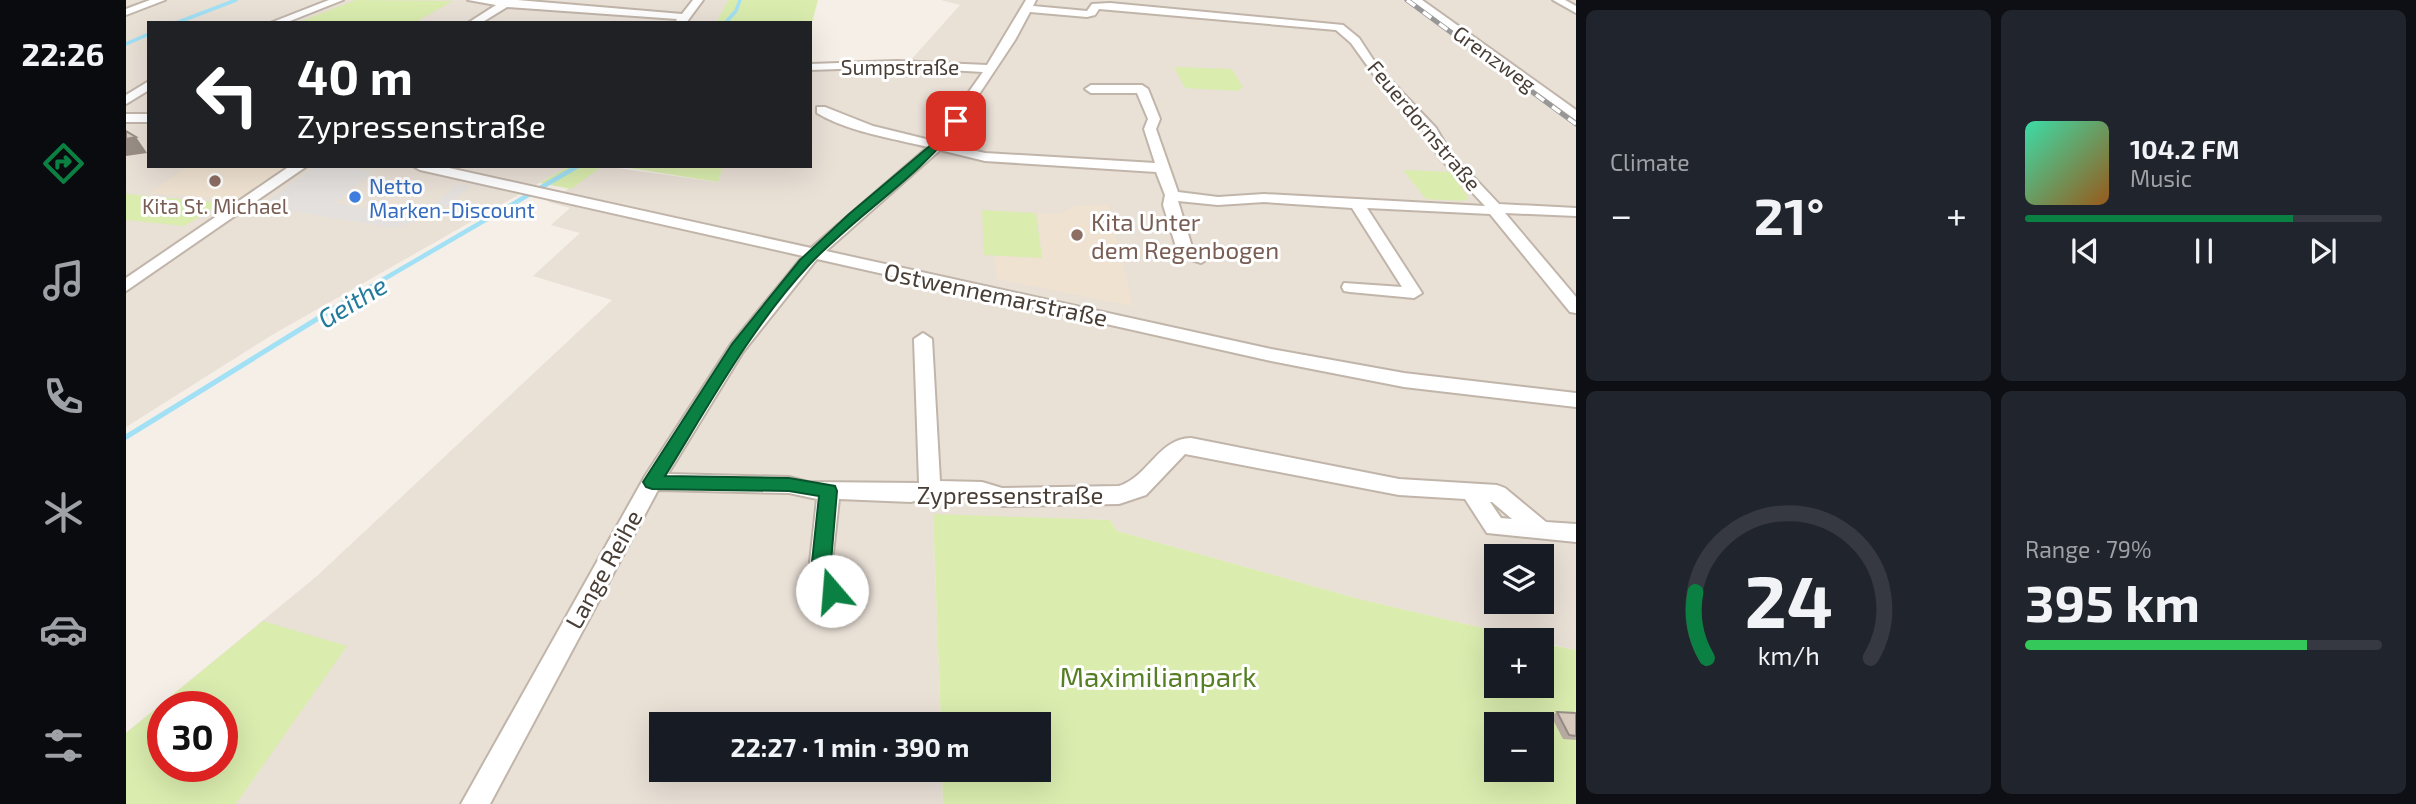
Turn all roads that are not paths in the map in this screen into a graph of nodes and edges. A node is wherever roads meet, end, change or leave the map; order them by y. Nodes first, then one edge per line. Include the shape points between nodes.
1 (160, 0) edge
2 (338, 0) edge
3 (473, 0) edge
4 (698, 0) edge
5 (1415, 0) edge
6 (1558, 0) edge
7 (508, 2) edge
8 (1093, 3) edge
9 (1029, 4) edge
10 (595, 10) junction
11 (1576, 10) edge
12 (126, 12) edge
13 (683, 20) edge
14 (280, 21) edge
15 (476, 21) edge
16 (583, 21) edge
17 (812, 67) edge
18 (990, 69) junction
19 (147, 86) edge
20 (1091, 89) dead end
21 (126, 100) edge
22 (821, 110) dead end
23 (1576, 116) edge
24 (126, 118) edge
25 (147, 118) edge
26 (936, 146) junction
27 (297, 168) edge
28 (430, 168) edge
29 (1161, 168) junction
30 (1172, 195) junction
31 (1356, 203) junction
32 (1493, 208) junction
33 (1576, 212) edge
34 (818, 249) junction
35 (1201, 258) dead end
36 (127, 284) edge
37 (1350, 287) dead end
38 (1576, 308) edge
39 (923, 339) dead end
40 (1576, 400) edge
41 (652, 482) junction
42 (930, 489) junction
43 (829, 491) junction
44 (1576, 533) edge
45 (832, 591) dead end
46 (475, 804) edge

1 - 12 street
2 - 14 street
3 - 7 street
4 - 13 street
5 - 23 street, Grenzweg
6 - 11 street
7 - 10 street
7 - 15 street
8 - 9 street, Feuerdornstraße via 1091,13
8 - 32 street, Feuerdornstraße via 1339,27
9 - 18 street, Lange Reihe
10 - 13 street
10 - 16 street
17 - 18 street, Sumpstraße via 897,64
18 - 26 street, Lange Reihe
19 - 21 street
20 - 29 street via 1142,89 1154,119 1150,129
22 - 26 street via 869,129
24 - 25 street
26 - 29 street via 1005,160
26 - 34 street, Lange Reihe
27 - 36 street
28 - 34 street, Ostwennemarstraße
29 - 30 street
30 - 31 street, Feuerdornstraße
30 - 35 street via 1186,253
31 - 32 street, Feuerdornstraße
31 - 37 street via 1414,293
32 - 33 street
32 - 38 street
34 - 40 street, Ostwennemarstraße via 1324,366
34 - 41 street, Lange Reihe via 737,348
39 - 42 street
41 - 43 street, Zypressenstraße via 789,485
41 - 46 street, Lange Reihe
42 - 43 street, Zypressenstraße via 911,493
42 - 44 street, Zypressenstraße via 982,490 1013,497 1128,494 1180,446 1191,446 1390,486 1497,494 1543,532
43 - 45 street via 821,562

